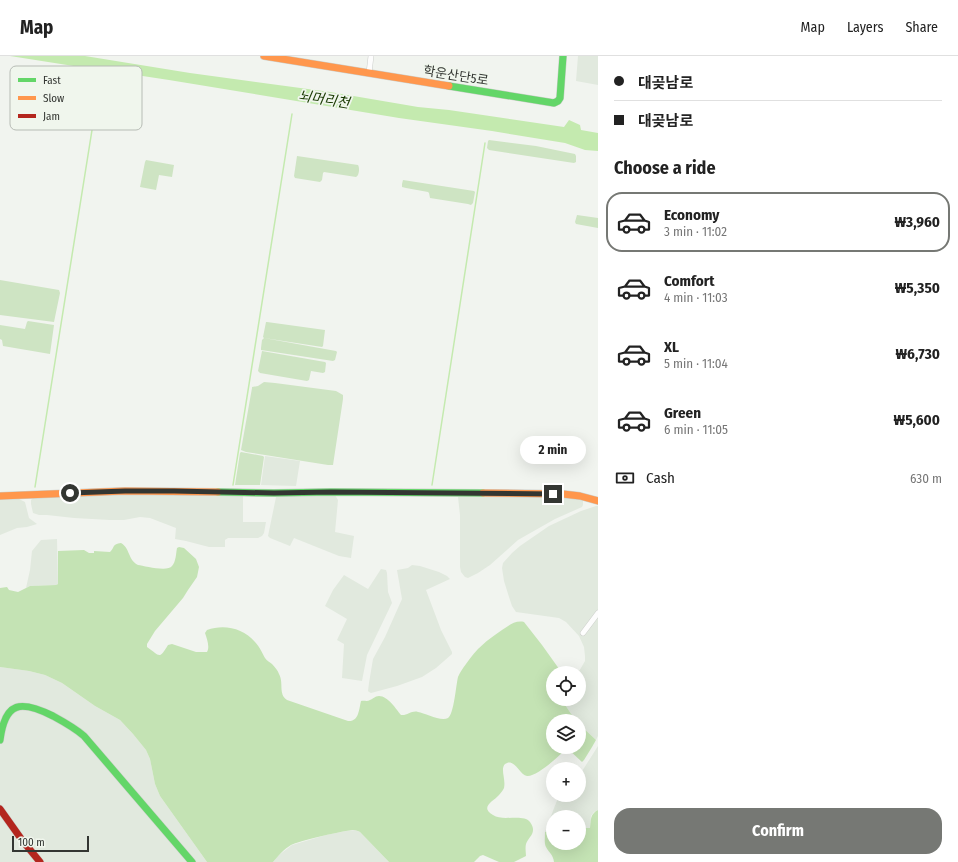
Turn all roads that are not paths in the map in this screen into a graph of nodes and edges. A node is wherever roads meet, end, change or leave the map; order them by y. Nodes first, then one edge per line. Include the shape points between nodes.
1 (264, 56) edge
2 (371, 56) edge
3 (563, 56) edge
4 (369, 73) junction
5 (0, 496) edge
6 (598, 501) edge
7 (598, 613) edge
8 (583, 633) dead end
9 (0, 740) edge
10 (0, 809) edge
11 (40, 862) edge
12 (192, 862) edge

1 - 4 street, 학운산단5로
2 - 4 street
3 - 4 street, 학운산단5로 via 560,98 554,103
5 - 6 street via 125,491 338,492 563,494
7 - 8 street
9 - 12 street via 7,714 14,708 27,705 77,729
10 - 11 street

